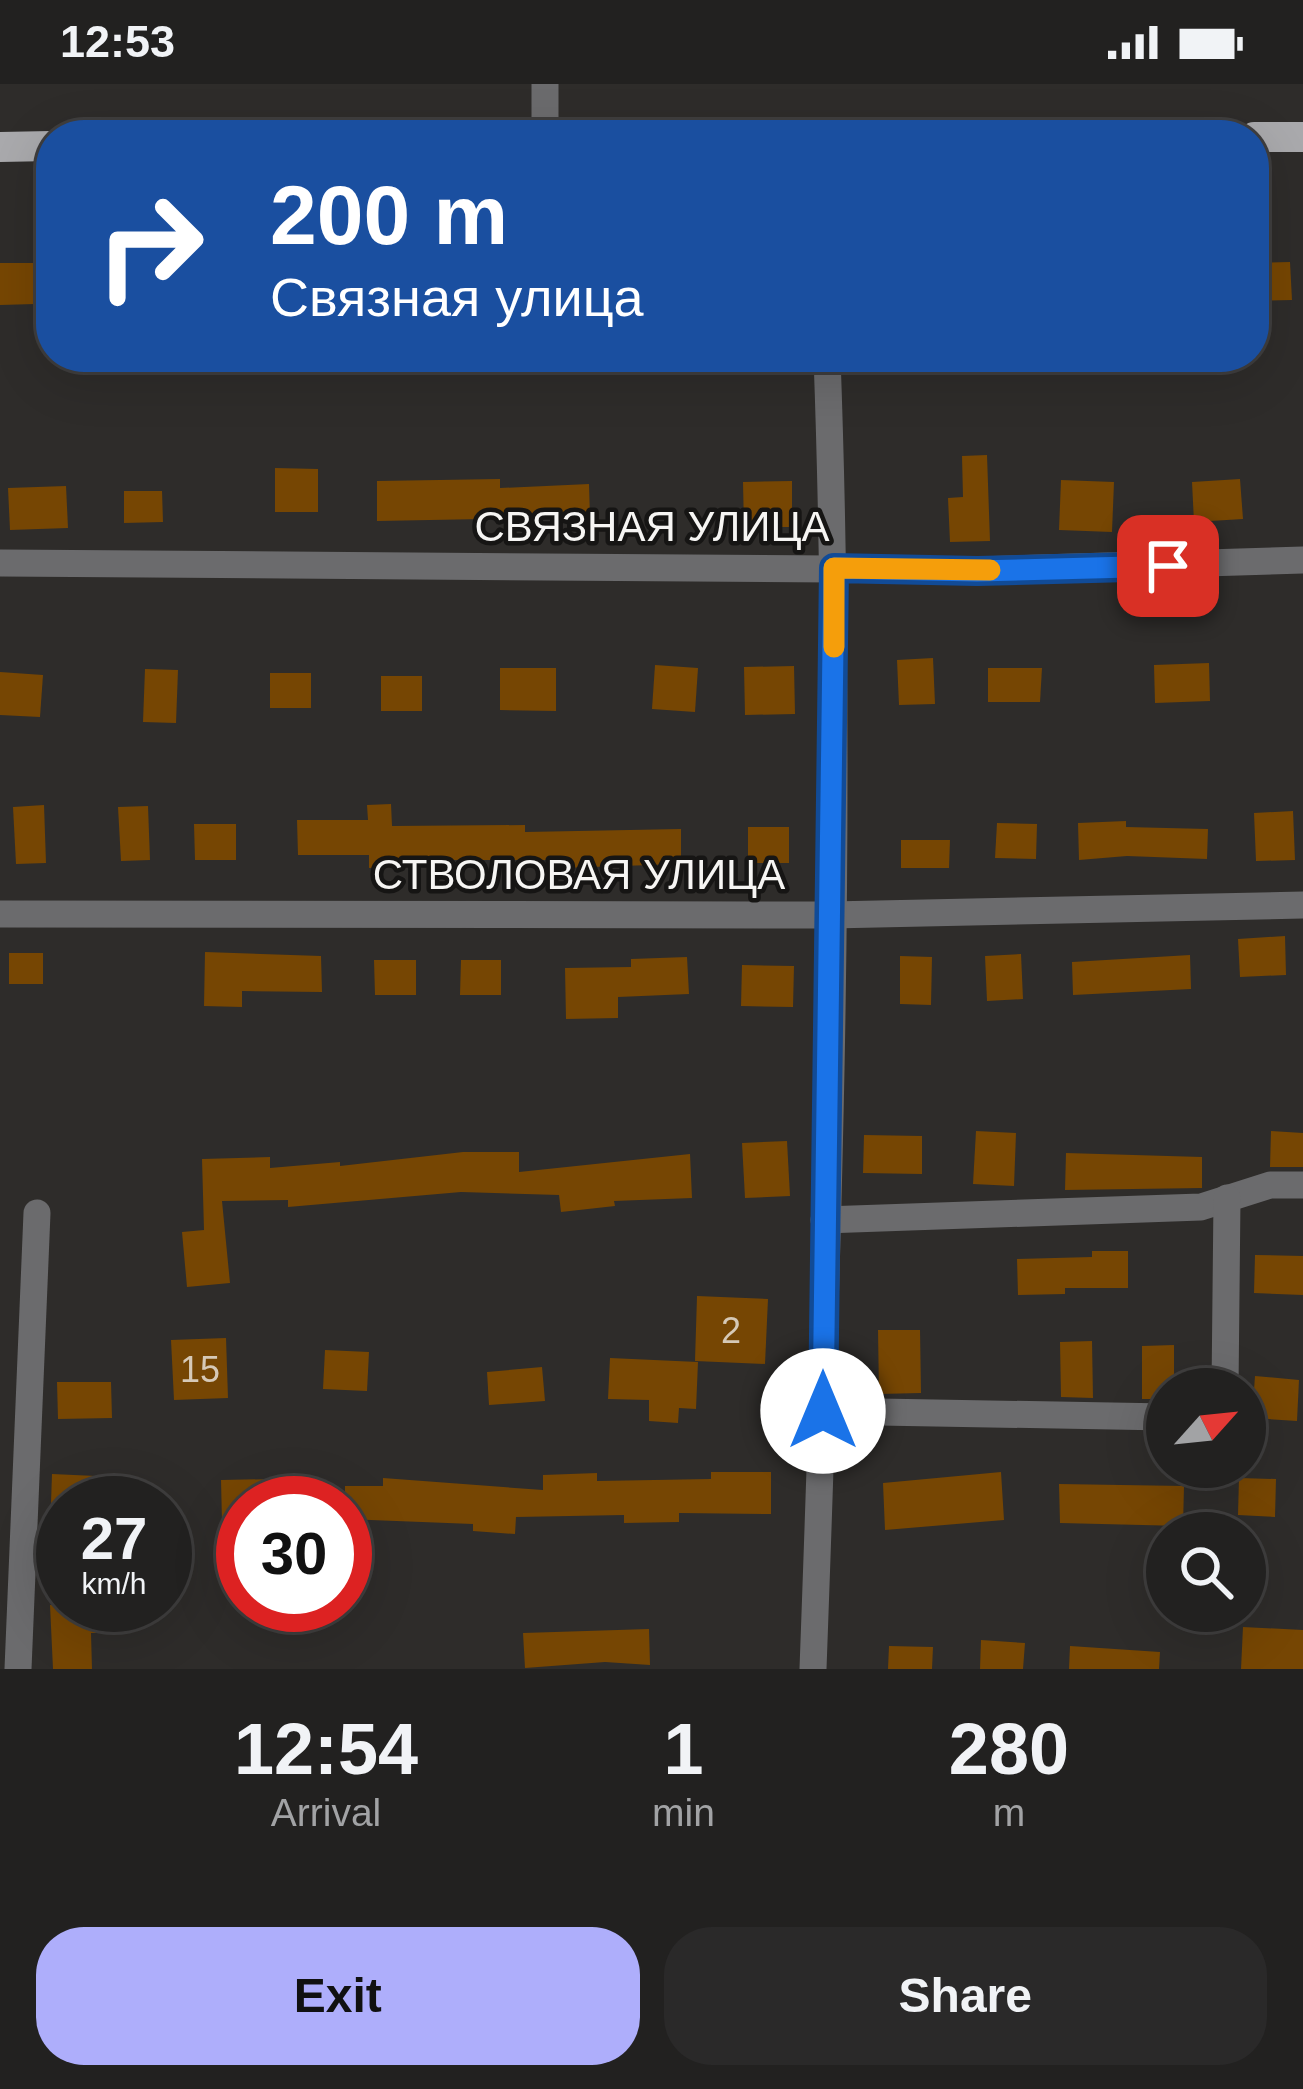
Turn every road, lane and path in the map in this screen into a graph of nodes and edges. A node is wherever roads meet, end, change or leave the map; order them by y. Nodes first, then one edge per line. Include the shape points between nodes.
1 (545, 84) edge
2 (545, 120) edge
3 (1269, 137) edge
4 (1303, 137) edge
5 (36, 146) edge
6 (0, 147) edge
7 (827, 372) edge
8 (1303, 560) edge
9 (0, 563) edge
10 (834, 568) junction
11 (1303, 905) edge
12 (0, 914) edge
13 (831, 915) junction
14 (1303, 1185) edge
15 (1227, 1198) junction
16 (37, 1213) dead end
17 (824, 1220) junction
18 (1225, 1368) edge
19 (823, 1411) junction
20 (1146, 1417) edge
21 (18, 1669) edge
22 (813, 1669) edge

1 - 2 street
3 - 4 main road
5 - 6 main road
7 - 10 street
8 - 10 street, СВЯЗНАЯ УЛИЦА
9 - 10 street, СВЯЗНАЯ УЛИЦА
10 - 13 street
11 - 13 street, СТВОЛОВАЯ УЛИЦА
12 - 13 street, СТВОЛОВАЯ УЛИЦА
13 - 17 street
14 - 15 street
15 - 17 street via 1201,1208 1114,1214
15 - 18 street
16 - 21 street
17 - 19 street
19 - 20 street
19 - 22 street

